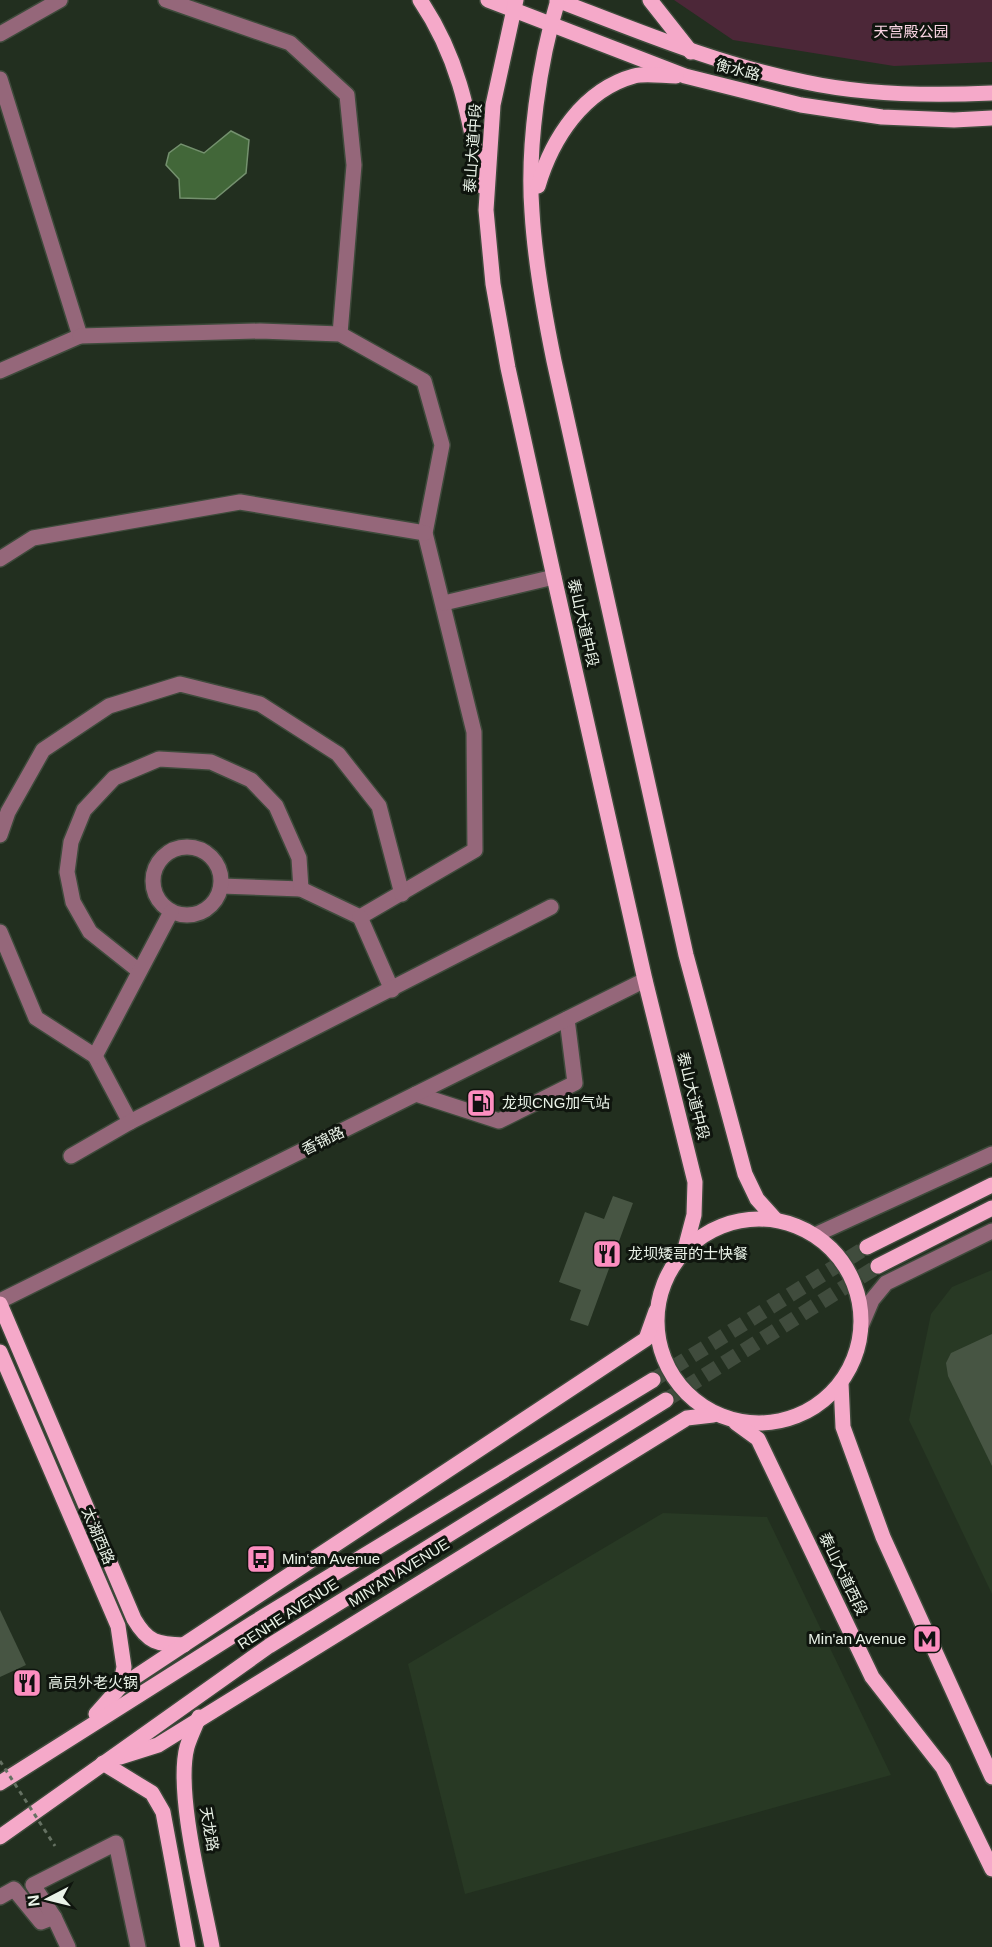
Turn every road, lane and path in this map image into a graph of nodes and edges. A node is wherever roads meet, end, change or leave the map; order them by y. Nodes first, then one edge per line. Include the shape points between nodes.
1 (60, 0) edge
2 (166, 0) edge
3 (420, 0) edge
4 (488, 0) edge
5 (558, 0) edge
6 (650, 0) edge
7 (515, 5) edge
8 (550, 24) junction
9 (0, 34) edge
10 (691, 52) junction
11 (685, 75) junction
12 (0, 79) edge
13 (992, 93) edge
14 (992, 118) edge
15 (486, 210) junction
16 (531, 210) junction
17 (340, 334) junction
18 (80, 336) junction
19 (0, 371) edge
20 (426, 533) junction
21 (0, 559) edge
22 (555, 577) junction
23 (444, 603) junction
24 (0, 835) edge
25 (221, 886) junction
26 (301, 889) junction
27 (402, 894) junction
28 (551, 907) dead end
29 (171, 912) junction
30 (360, 917) junction
31 (0, 932) edge
32 (139, 971) junction
33 (645, 980) junction
34 (392, 990) junction
35 (567, 1019) junction
36 (95, 1056) junction
37 (416, 1094) junction
38 (130, 1122) junction
39 (992, 1154) edge
40 (71, 1156) dead end
41 (992, 1185) edge
42 (992, 1208) edge
43 (775, 1219) junction
44 (992, 1231) edge
45 (815, 1235) junction
46 (867, 1247) tunnel mouth
47 (685, 1249) junction
48 (879, 1266) tunnel mouth
49 (0, 1303) edge
50 (657, 1311) junction
51 (861, 1326) junction
52 (0, 1352) edge
53 (653, 1380) tunnel mouth
54 (841, 1383) junction
55 (666, 1400) tunnel mouth
56 (713, 1415) junction
57 (733, 1421) junction
58 (184, 1645) junction
59 (120, 1687) junction
60 (199, 1717) junction
61 (84, 1728) junction
62 (0, 1761) edge
63 (103, 1763) junction
64 (992, 1776) edge
65 (0, 1783) edge
66 (0, 1837) edge
67 (55, 1846) dead end
68 (992, 1869) edge
69 (0, 1897) edge
70 (54, 1917) junction
71 (68, 1947) edge
72 (138, 1947) edge
73 (188, 1947) edge
74 (212, 1947) edge

1 - 9 street
2 - 17 street via 290,44 347,95 354,165
3 - 15 main road via 450,51 465,100
4 - 7 main road, 衡水路
5 - 8 main road, 泰山大道中段
5 - 10 main road, 衡水路
6 - 10 main road
7 - 8 main road, 衡水路
7 - 15 main road, 泰山大道中段 via 493,105
8 - 11 main road, 衡水路
8 - 16 main road, 泰山大道中段 via 535,110
10 - 13 main road, 衡水路 via 806,83 885,93
11 - 14 main road, 衡水路 via 801,105 882,117
11 - 16 main road via 635,76 601,90 570,120 546,158
12 - 18 street
15 - 22 main road, 泰山大道中段 via 508,368
16 - 43 main road, 泰山大道中段 via 537,275 554,361 686,955 745,1174 757,1199
17 - 18 street via 260,331
17 - 20 street via 424,381 442,445
18 - 19 street
20 - 21 street via 240,502 33,538
20 - 23 street
22 - 23 street
22 - 33 main road, 泰山大道中段
23 - 27 street via 474,732 475,850
24 - 27 street via 8,812 43,750 109,706 180,684 260,704 338,754 379,806
25 - 26 street
25 - 29 street via 212,905 203,912
25 - 29 street via 221,875 211,856 191,847 171,850 156,866 153,886 156,897
26 - 30 street
26 - 32 street via 299,858 276,806 251,780 211,762 159,759 114,778 84,810 71,842 67,872 73,902 90,932
27 - 30 street
28 - 34 street
29 - 32 street
30 - 34 street
31 - 36 street via 36,1018
32 - 36 street
33 - 35 street, 香锦路
33 - 47 main road, 泰山大道中段 via 695,1182 694,1215
34 - 38 street
35 - 37 street, 香锦路
35 - 37 street via 575,1083 509,1117 499,1121
36 - 38 street
37 - 49 street, 香锦路
38 - 40 street
39 - 45 street
41 - 46 main road
42 - 48 main road
43 - 45 main road
43 - 47 main road via 733,1221 713,1228
44 - 51 street via 886,1283 872,1300
45 - 51 main road via 831,1248 854,1284
47 - 50 main road via 665,1277
49 - 58 main road, 太湖西路 via 134,1618 144,1636 162,1644
50 - 56 main road via 659,1345 667,1366 678,1386
50 - 58 main road via 646,1339
51 - 54 main road via 855,1356
52 - 59 main road, 太湖西路 via 117,1626 124,1667
53 - 61 main road, RENHE AVENUE
54 - 57 main road via 820,1404 789,1419 754,1424
54 - 64 main road via 843,1427 884,1537
55 - 63 main road, RENHE AVENUE via 269,1646
56 - 57 main road
56 - 60 main road, MIN'AN AVENUE via 687,1418
57 - 68 main road, 泰山大道西段 via 758,1439 872,1677 943,1768
58 - 59 main road
59 - 61 main road
60 - 63 main road, MIN'AN AVENUE via 158,1745
60 - 74 main road, 天龙路 via 187,1749 184,1776 186,1808
61 - 65 main road, RENHE AVENUE
62 - 67 path, bridge
63 - 66 main road, RENHE AVENUE
63 - 73 main road via 152,1793 163,1812
69 - 70 street via 14,1889 41,1922
70 - 71 street
70 - 72 street via 33,1885 116,1843

